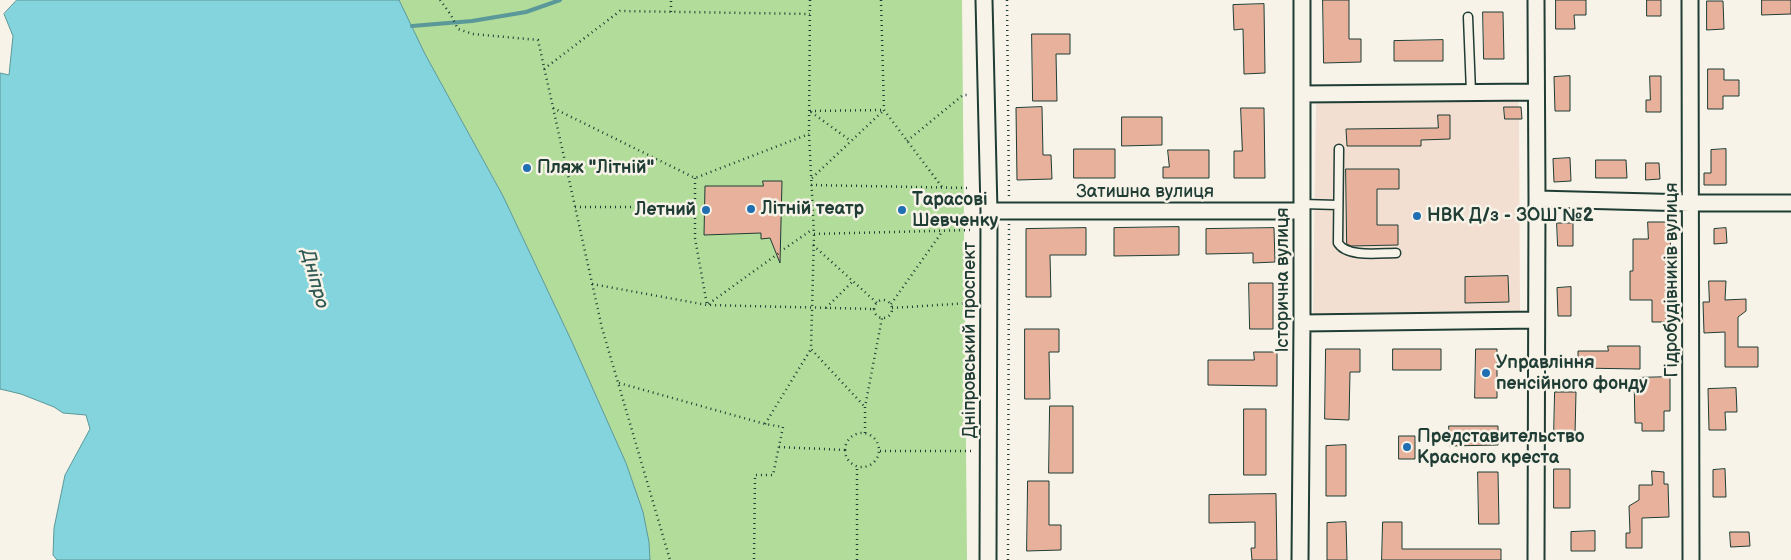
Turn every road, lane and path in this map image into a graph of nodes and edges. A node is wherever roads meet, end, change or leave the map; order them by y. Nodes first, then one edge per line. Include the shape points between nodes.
1 (440, 0) edge
2 (670, 0) edge
3 (810, 0) edge
4 (881, 0) edge
5 (984, 0) edge
6 (1007, 0) edge
7 (1302, 0) edge
8 (1536, 0) edge
9 (1690, 0) edge
10 (670, 12) junction
11 (810, 14) junction
12 (1468, 17) dead end
13 (544, 69) junction
14 (1470, 92) junction
15 (1536, 92) junction
16 (1302, 94) junction
17 (969, 95) dead end
18 (553, 108) junction
19 (884, 110) junction
20 (809, 111) junction
21 (809, 134) junction
22 (851, 141) junction
23 (907, 141) junction
24 (1339, 149) dead end
25 (695, 178) junction
26 (811, 179) junction
27 (811, 185) junction
28 (942, 187) junction
29 (969, 188) dead end
30 (1538, 199) junction
31 (1691, 203) junction
32 (1791, 203) edge
33 (1338, 205) junction
34 (575, 207) junction
35 (695, 207) junction
36 (1302, 208) junction
37 (989, 211) junction
38 (1009, 211) junction
39 (813, 229) junction
40 (970, 230) dead end
41 (942, 232) junction
42 (814, 234) junction
43 (813, 245) junction
44 (784, 249) dead end
45 (779, 253) dead end
46 (1396, 253) dead end
47 (853, 281) junction
48 (592, 284) junction
49 (877, 303) junction
50 (970, 303) dead end
51 (890, 304) junction
52 (706, 305) junction
53 (811, 308) junction
54 (892, 308) junction
55 (826, 309) junction
56 (874, 309) junction
57 (882, 318) junction
58 (1536, 320) junction
59 (1302, 323) junction
60 (810, 350) junction
61 (619, 383) junction
62 (864, 407) junction
63 (765, 424) junction
64 (865, 433) junction
65 (779, 447) junction
66 (845, 450) junction
67 (880, 451) junction
68 (971, 452) dead end
69 (857, 467) junction
70 (670, 560) edge
71 (754, 560) edge
72 (857, 560) edge
73 (988, 560) edge
74 (1008, 560) edge
75 (1300, 560) edge
76 (1536, 560) edge
77 (1691, 560) edge

1 - 13 path via 458,29 473,34 538,40
2 - 10 path
3 - 11 path
4 - 19 path
5 - 37 street, Дніпровський проспект
6 - 38 path
7 - 16 street, Історична вулиця
8 - 15 street
9 - 31 street, Гідробудівників вулиця
10 - 11 path
10 - 13 path via 620,11
11 - 20 path
12 - 14 lane
13 - 18 path
14 - 15 street
14 - 16 street
15 - 30 street
16 - 36 street, Історична вулиця
17 - 23 path via 963,96
18 - 25 path
18 - 34 path
19 - 20 path
19 - 22 path
19 - 23 path
20 - 21 path
20 - 22 path
21 - 25 path
21 - 26 path
22 - 26 path
23 - 28 path
24 - 33 lane
25 - 35 path
26 - 27 path
27 - 28 path
27 - 39 path
28 - 29 path
30 - 31 street
30 - 58 street
31 - 32 street
31 - 77 street, Гідробудівників вулиця
33 - 36 lane
33 - 46 lane via 1338,243 1341,247 1350,252
34 - 35 path
34 - 48 path
35 - 52 path via 695,238
36 - 38 street, Затишна вулиця
36 - 59 street, Історична вулиця
37 - 38 street, Затишна вулиця
37 - 73 street, Дніпровський проспект
38 - 74 path
39 - 42 path
39 - 44 path
40 - 41 path
41 - 42 path
41 - 51 path
42 - 43 path
43 - 47 path
43 - 53 path
45 - 52 path
47 - 49 path
47 - 55 path
48 - 52 path
48 - 61 path
49 - 51 path via 886,300
49 - 56 path
50 - 54 path
51 - 54 path
52 - 53 path
53 - 55 path
53 - 60 path
54 - 57 path via 889,316
55 - 56 path
56 - 57 path
57 - 62 path
58 - 59 street
58 - 76 street
59 - 75 street, Історична вулиця
60 - 62 path
60 - 63 path
61 - 63 path
61 - 70 path
62 - 64 path
63 - 65 path via 783,427
64 - 66 path via 852,436
64 - 67 path via 877,440
65 - 66 path
65 - 71 path via 773,475 755,475
66 - 69 path via 848,460
67 - 68 path
67 - 69 path via 872,464
69 - 72 path

